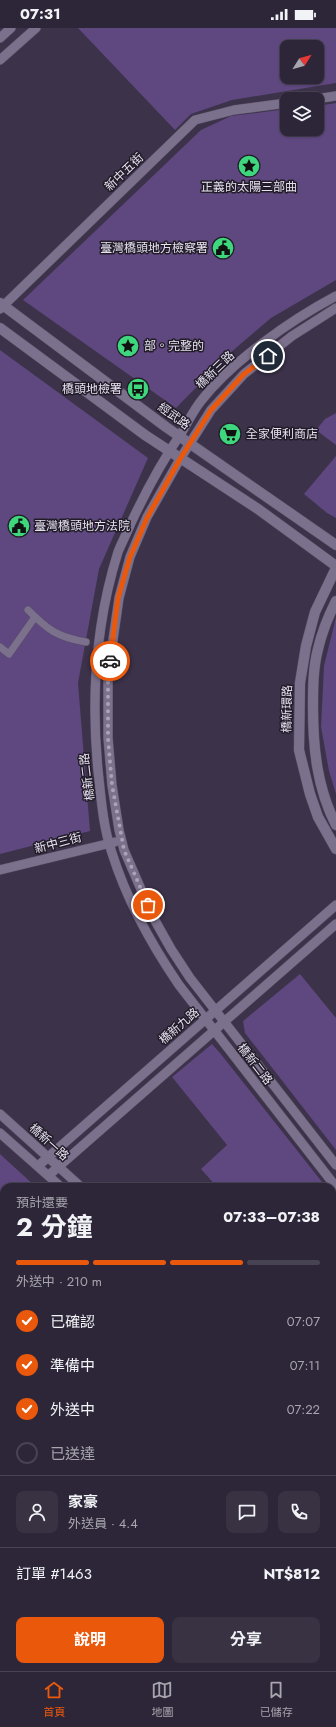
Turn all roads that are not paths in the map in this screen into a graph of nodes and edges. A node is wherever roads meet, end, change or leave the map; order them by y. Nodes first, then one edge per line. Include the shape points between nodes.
1 (11, 28) edge
2 (36, 28) edge
3 (0, 38) edge
4 (0, 60) edge
5 (336, 96) edge
6 (324, 98) edge
7 (280, 104) edge
8 (336, 296) edge
9 (1, 306) edge
10 (336, 308) edge
11 (0, 328) edge
12 (179, 436) junction
13 (190, 444) junction
14 (168, 451) junction
15 (180, 459) junction
16 (336, 545) edge
17 (336, 567) edge
18 (336, 601) edge
19 (28, 610) dead end
20 (35, 617) junction
21 (86, 642) dead end
22 (0, 648) edge
23 (336, 825) edge
24 (122, 840) junction
25 (109, 843) junction
26 (336, 849) edge
27 (0, 870) edge
28 (336, 905) edge
29 (336, 924) edge
30 (215, 1011) junction
31 (205, 1020) junction
32 (224, 1022) junction
33 (214, 1031) junction
34 (0, 1114) edge
35 (0, 1132) edge
36 (48, 1157) junction
37 (336, 1165) edge
38 (38, 1166) junction
39 (59, 1166) junction
40 (49, 1175) junction
41 (57, 1183) edge
42 (77, 1183) edge
43 (333, 1183) edge

1 - 3 street
2 - 4 street
5 - 6 street
7 - 9 street, 新中五街 via 234,110 195,120
8 - 12 street, 橋新三路 via 288,325 233,367 200,402
9 - 12 street, 經武路
10 - 13 street, 橋新三路 via 292,336 244,374 211,410
11 - 14 street
12 - 13 street, 經武路
12 - 14 street, 橋新三路
13 - 15 street, 橋新二路
13 - 16 street, 經武路
14 - 15 street
14 - 25 street, 橋新二路 via 119,551 107,595 95,673 95,736
15 - 17 street via 258,509
15 - 24 street, 橋新二路 via 147,518 130,557 118,598 108,675 108,738 112,785
17 - 26 street, 橋新環路 via 315,612 306,646 300,683 299,750 318,817
18 - 23 street via 327,619 318,650 313,684 313,742 322,789
19 - 20 street
20 - 21 street via 58,635
20 - 22 street via 9,654
24 - 25 street, 新中三街
24 - 30 street, 橋新二路 via 153,917 171,950
25 - 27 street, 新中三街
25 - 31 street, 橋新二路 via 142,924 175,979
28 - 30 street, 橋新九路
29 - 32 street
30 - 31 street, 橋新九路
30 - 32 street, 橋新二路
31 - 33 street, 橋新二路
31 - 36 street, 橋新九路
32 - 33 street
32 - 37 street, 橋新二路
33 - 39 street
33 - 43 street, 橋新二路
34 - 36 street, 橋新一路
35 - 38 street, 橋新一路
36 - 38 street, 橋新九路
36 - 39 street, 橋新一路
38 - 40 street, 橋新一路
39 - 40 street
39 - 42 street, 橋新一路
40 - 41 street, 橋新一路

